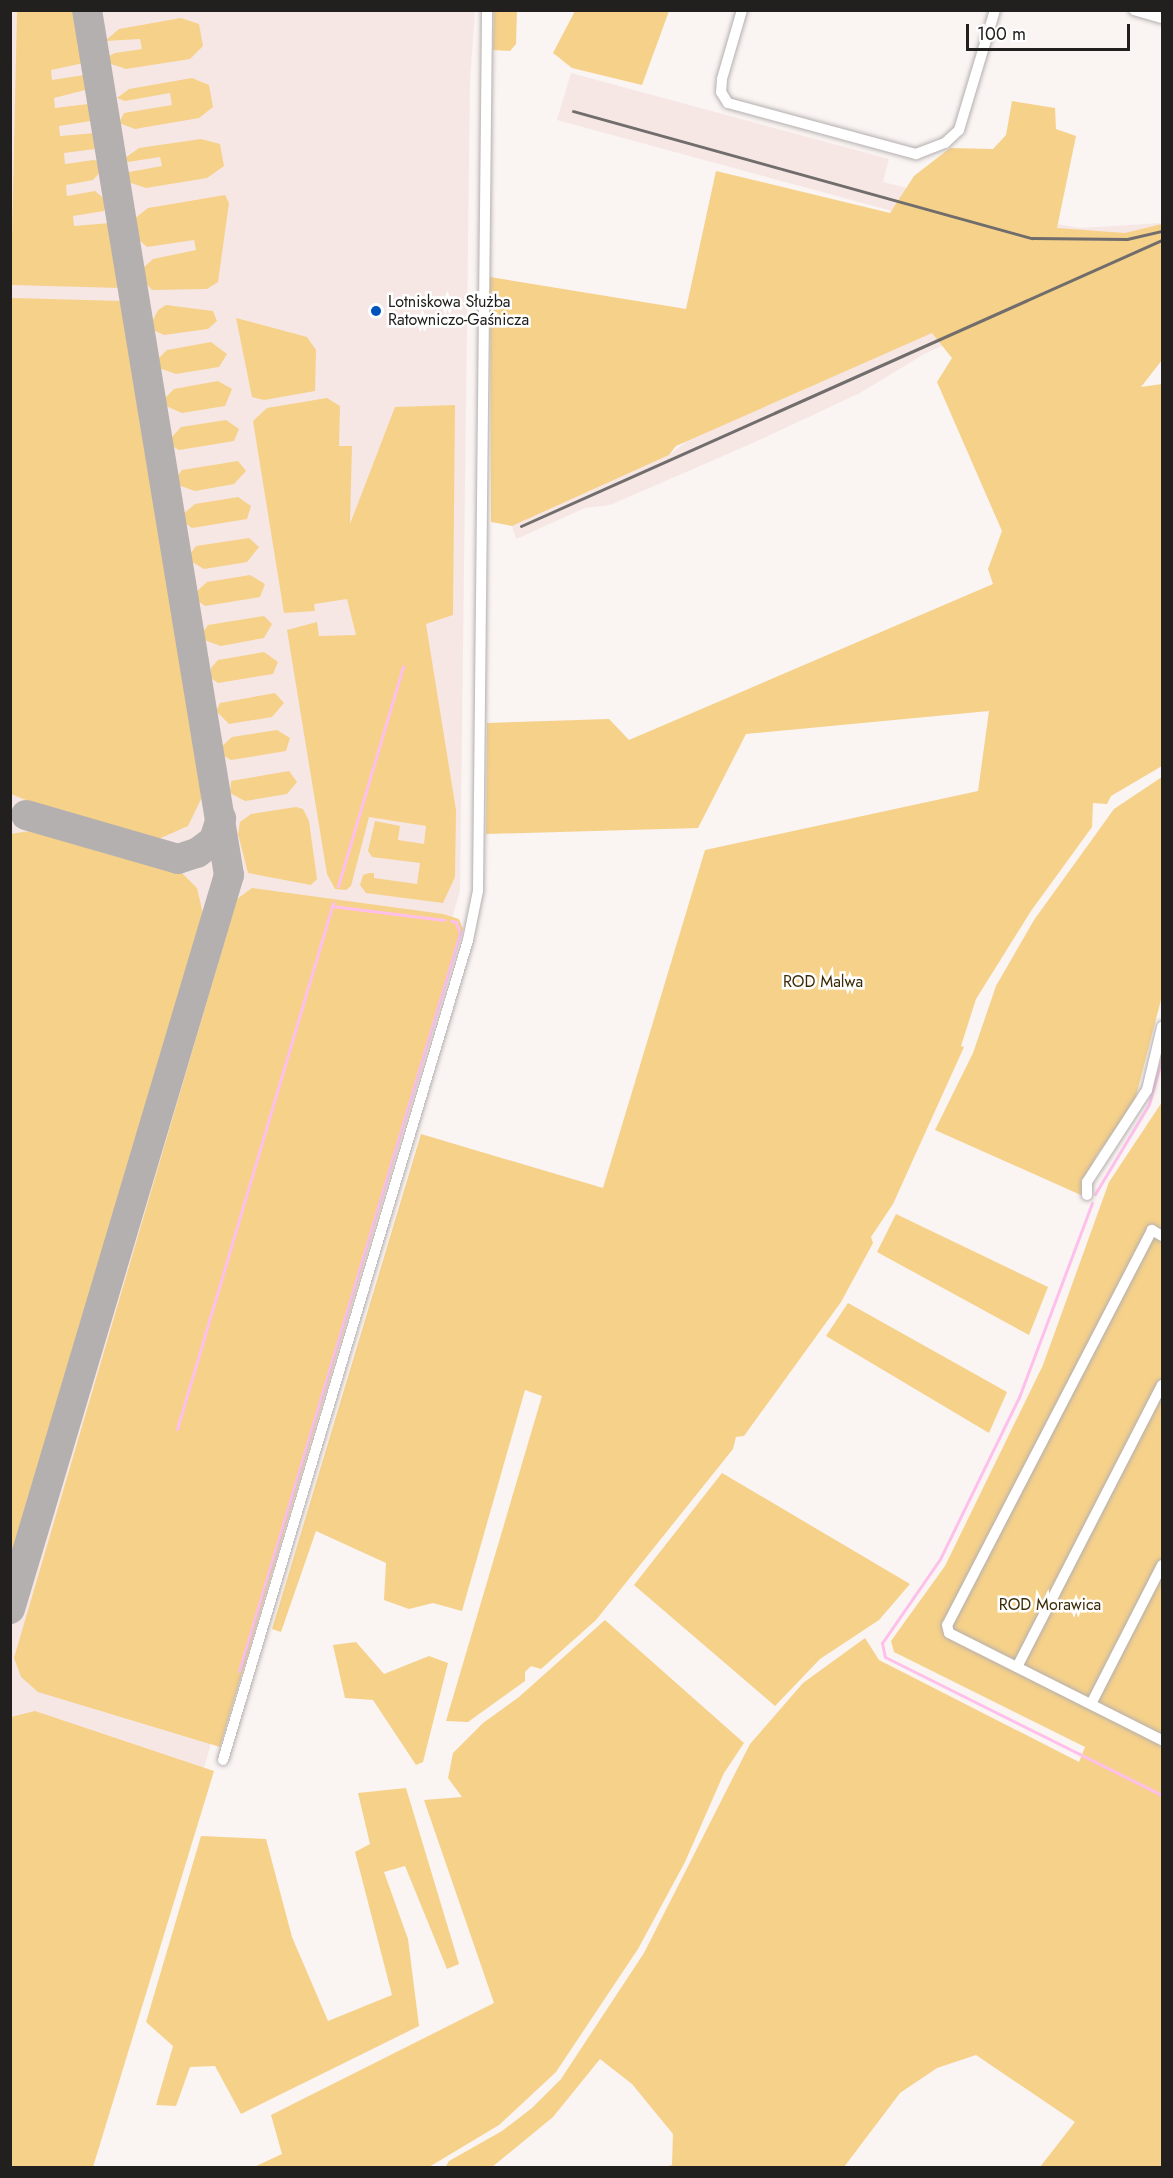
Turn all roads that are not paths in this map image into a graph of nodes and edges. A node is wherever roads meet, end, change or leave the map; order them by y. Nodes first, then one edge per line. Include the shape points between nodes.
1 (487, 10) edge
2 (742, 10) edge
3 (995, 10) edge
4 (1134, 10) edge
5 (1162, 18) edge
6 (1162, 1027) edge
7 (1087, 1195) dead end
8 (1162, 1236) edge
9 (1162, 1385) edge
10 (1162, 1565) edge
11 (1017, 1667) junction
12 (1091, 1704) junction
13 (1162, 1740) edge
14 (223, 1760) dead end

1 - 14 street via 478,891 468,940
2 - 3 street via 720,92 728,103 916,154 945,144 959,130
4 - 5 street
6 - 7 street via 1147,1090 1087,1182
8 - 11 street via 1152,1230 947,1625 949,1633
9 - 11 street
10 - 12 street
11 - 12 street
12 - 13 street

